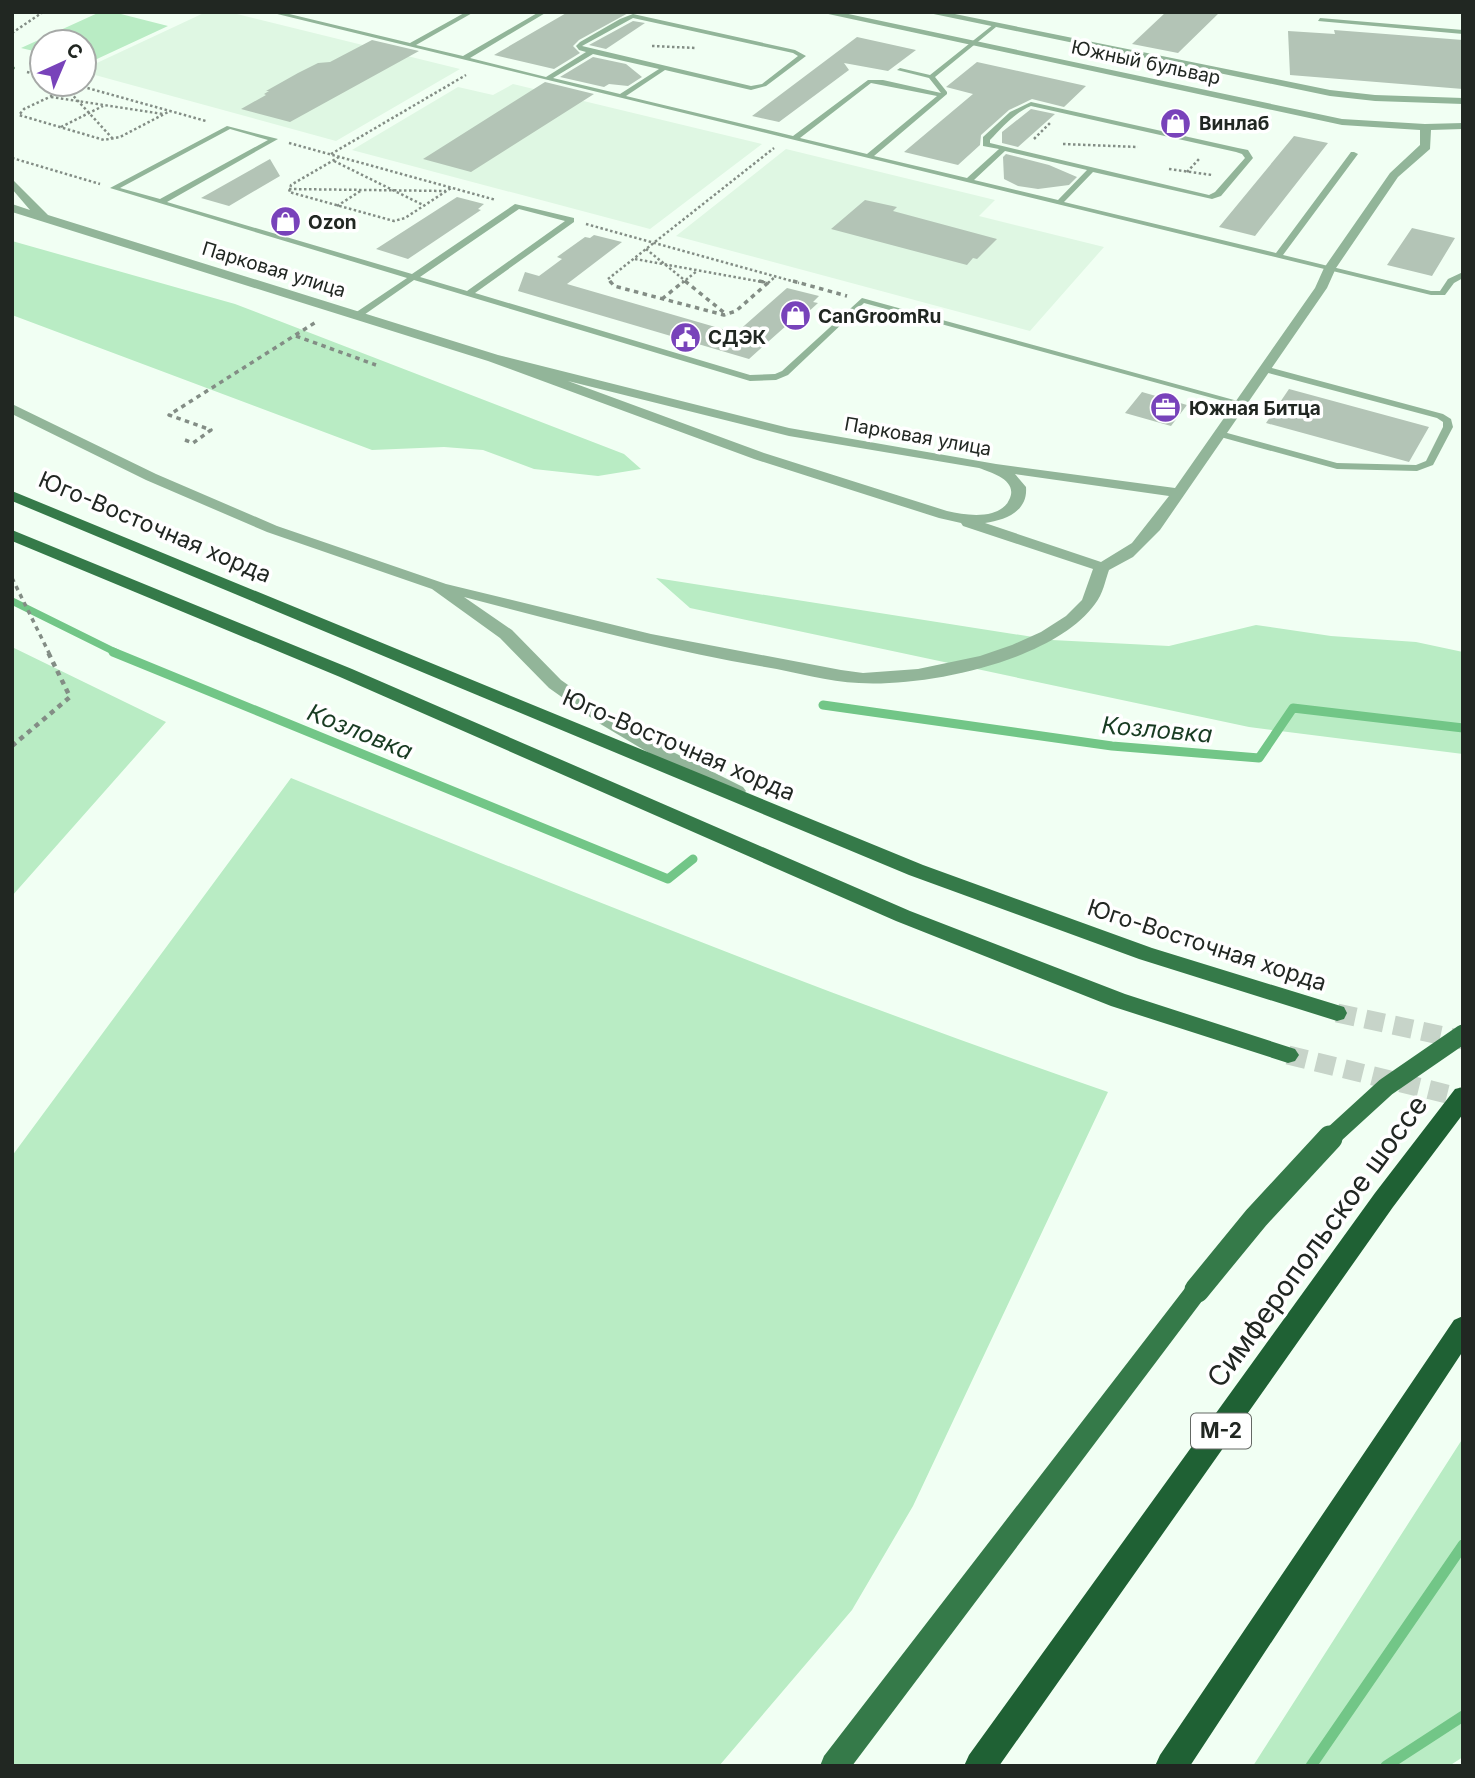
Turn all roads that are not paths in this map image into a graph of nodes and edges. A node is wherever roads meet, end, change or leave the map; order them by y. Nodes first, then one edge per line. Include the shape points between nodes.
1 (272, 12) edge
2 (471, 12) edge
3 (544, 12) edge
4 (824, 12) edge
5 (929, 12) edge
6 (1320, 20) dead end
7 (994, 26) junction
8 (1463, 32) edge
9 (972, 44) junction
10 (410, 46) junction
11 (591, 52) junction
12 (463, 58) junction
13 (663, 69) junction
14 (900, 70) dead end
15 (931, 77) junction
16 (582, 78) dead end
17 (547, 79) junction
18 (570, 84) junction
19 (608, 84) dead end
20 (599, 92) junction
21 (943, 95) junction
22 (620, 97) junction
23 (1463, 101) edge
24 (1463, 126) edge
25 (1425, 127) junction
26 (791, 138) junction
27 (1003, 149) junction
28 (1354, 155) dead end
29 (868, 157) junction
30 (1091, 170) junction
31 (968, 181) junction
32 (12, 182) edge
33 (1010, 182) dead end
34 (997, 188) junction
35 (161, 202) junction
36 (1059, 203) junction
37 (12, 208) edge
38 (44, 218) junction
39 (1278, 256) junction
40 (1330, 268) junction
41 (1463, 274) edge
42 (413, 278) junction
43 (468, 294) junction
44 (358, 315) junction
45 (493, 358) junction
46 (1265, 369) junction
47 (1241, 403) junction
48 (12, 408) edge
49 (1220, 434) junction
50 (982, 464) junction
51 (1178, 493) junction
52 (12, 495) edge
53 (944, 515) junction
54 (12, 535) edge
55 (1102, 567) junction
56 (438, 586) junction
57 (817, 830) junction
58 (1337, 1013) tunnel mouth
59 (1463, 1034) edge
60 (1288, 1055) tunnel mouth
61 (1463, 1096) edge
62 (1463, 1328) edge
63 (834, 1766) edge
64 (980, 1766) edge
65 (1171, 1766) edge

1 - 10 lane
2 - 10 lane
3 - 12 lane
4 - 9 street, Южный бульвар
5 - 7 street, Южный бульвар
6 - 8 lane
7 - 9 lane
7 - 23 street, Южный бульвар via 1330,93
9 - 15 lane
9 - 25 street, Южный бульвар via 1342,121
10 - 12 lane
11 - 13 lane
11 - 13 lane via 579,46 633,16 803,56 764,85 751,88
11 - 17 lane
12 - 17 lane
13 - 22 lane
14 - 15 lane
15 - 21 lane
16 - 18 lane
17 - 18 lane
18 - 20 lane
19 - 20 lane
20 - 22 lane
21 - 26 lane via 870,81
21 - 29 lane
22 - 26 lane
24 - 25 street, Южный бульвар
25 - 40 street via 1426,145 1394,175
26 - 29 lane
27 - 30 lane
27 - 30 lane via 989,146 986,139 1024,105 1035,104 1245,152 1249,158 1214,196
27 - 31 lane
28 - 39 lane
29 - 31 lane
30 - 36 lane
31 - 34 lane
32 - 38 street
33 - 34 lane
34 - 36 lane via 1036,193
35 - 35 lane via 274,139 229,127 114,188
35 - 42 lane
36 - 39 lane
37 - 38 street, Парковая улица
38 - 44 street, Парковая улица
39 - 40 lane
40 - 41 lane via 1437,294
40 - 46 street
42 - 43 lane
42 - 43 lane via 518,206 571,220
42 - 44 lane
43 - 47 lane via 762,379 785,373 863,300
44 - 45 street, Парковая улица
45 - 50 street, Парковая улица via 776,430
45 - 53 street, Парковая улица via 759,456
46 - 47 street
46 - 49 lane via 1440,416 1448,421 1448,427 1430,463 1417,468 1331,465
47 - 49 street
48 - 56 street via 151,477 272,529
49 - 51 street
50 - 51 street
50 - 53 street, Парковая улица via 1012,478 1019,487 1013,509 974,520
51 - 55 street via 1133,553
52 - 57 main road, Юго-Восточная хорда
53 - 55 street
54 - 60 main road via 346,673 903,916 1118,1000
55 - 56 street via 1088,602 1063,625 1026,647 927,672 863,678 691,649
56 - 57 street via 506,634 555,684 603,718 665,755
57 - 58 main road, Юго-Восточная хорда via 1146,954
59 - 63 main road, bridge via 1387,1086 1309,1155 1197,1290
61 - 64 highway, Симферопольское шоссе / М-2
62 - 65 highway

